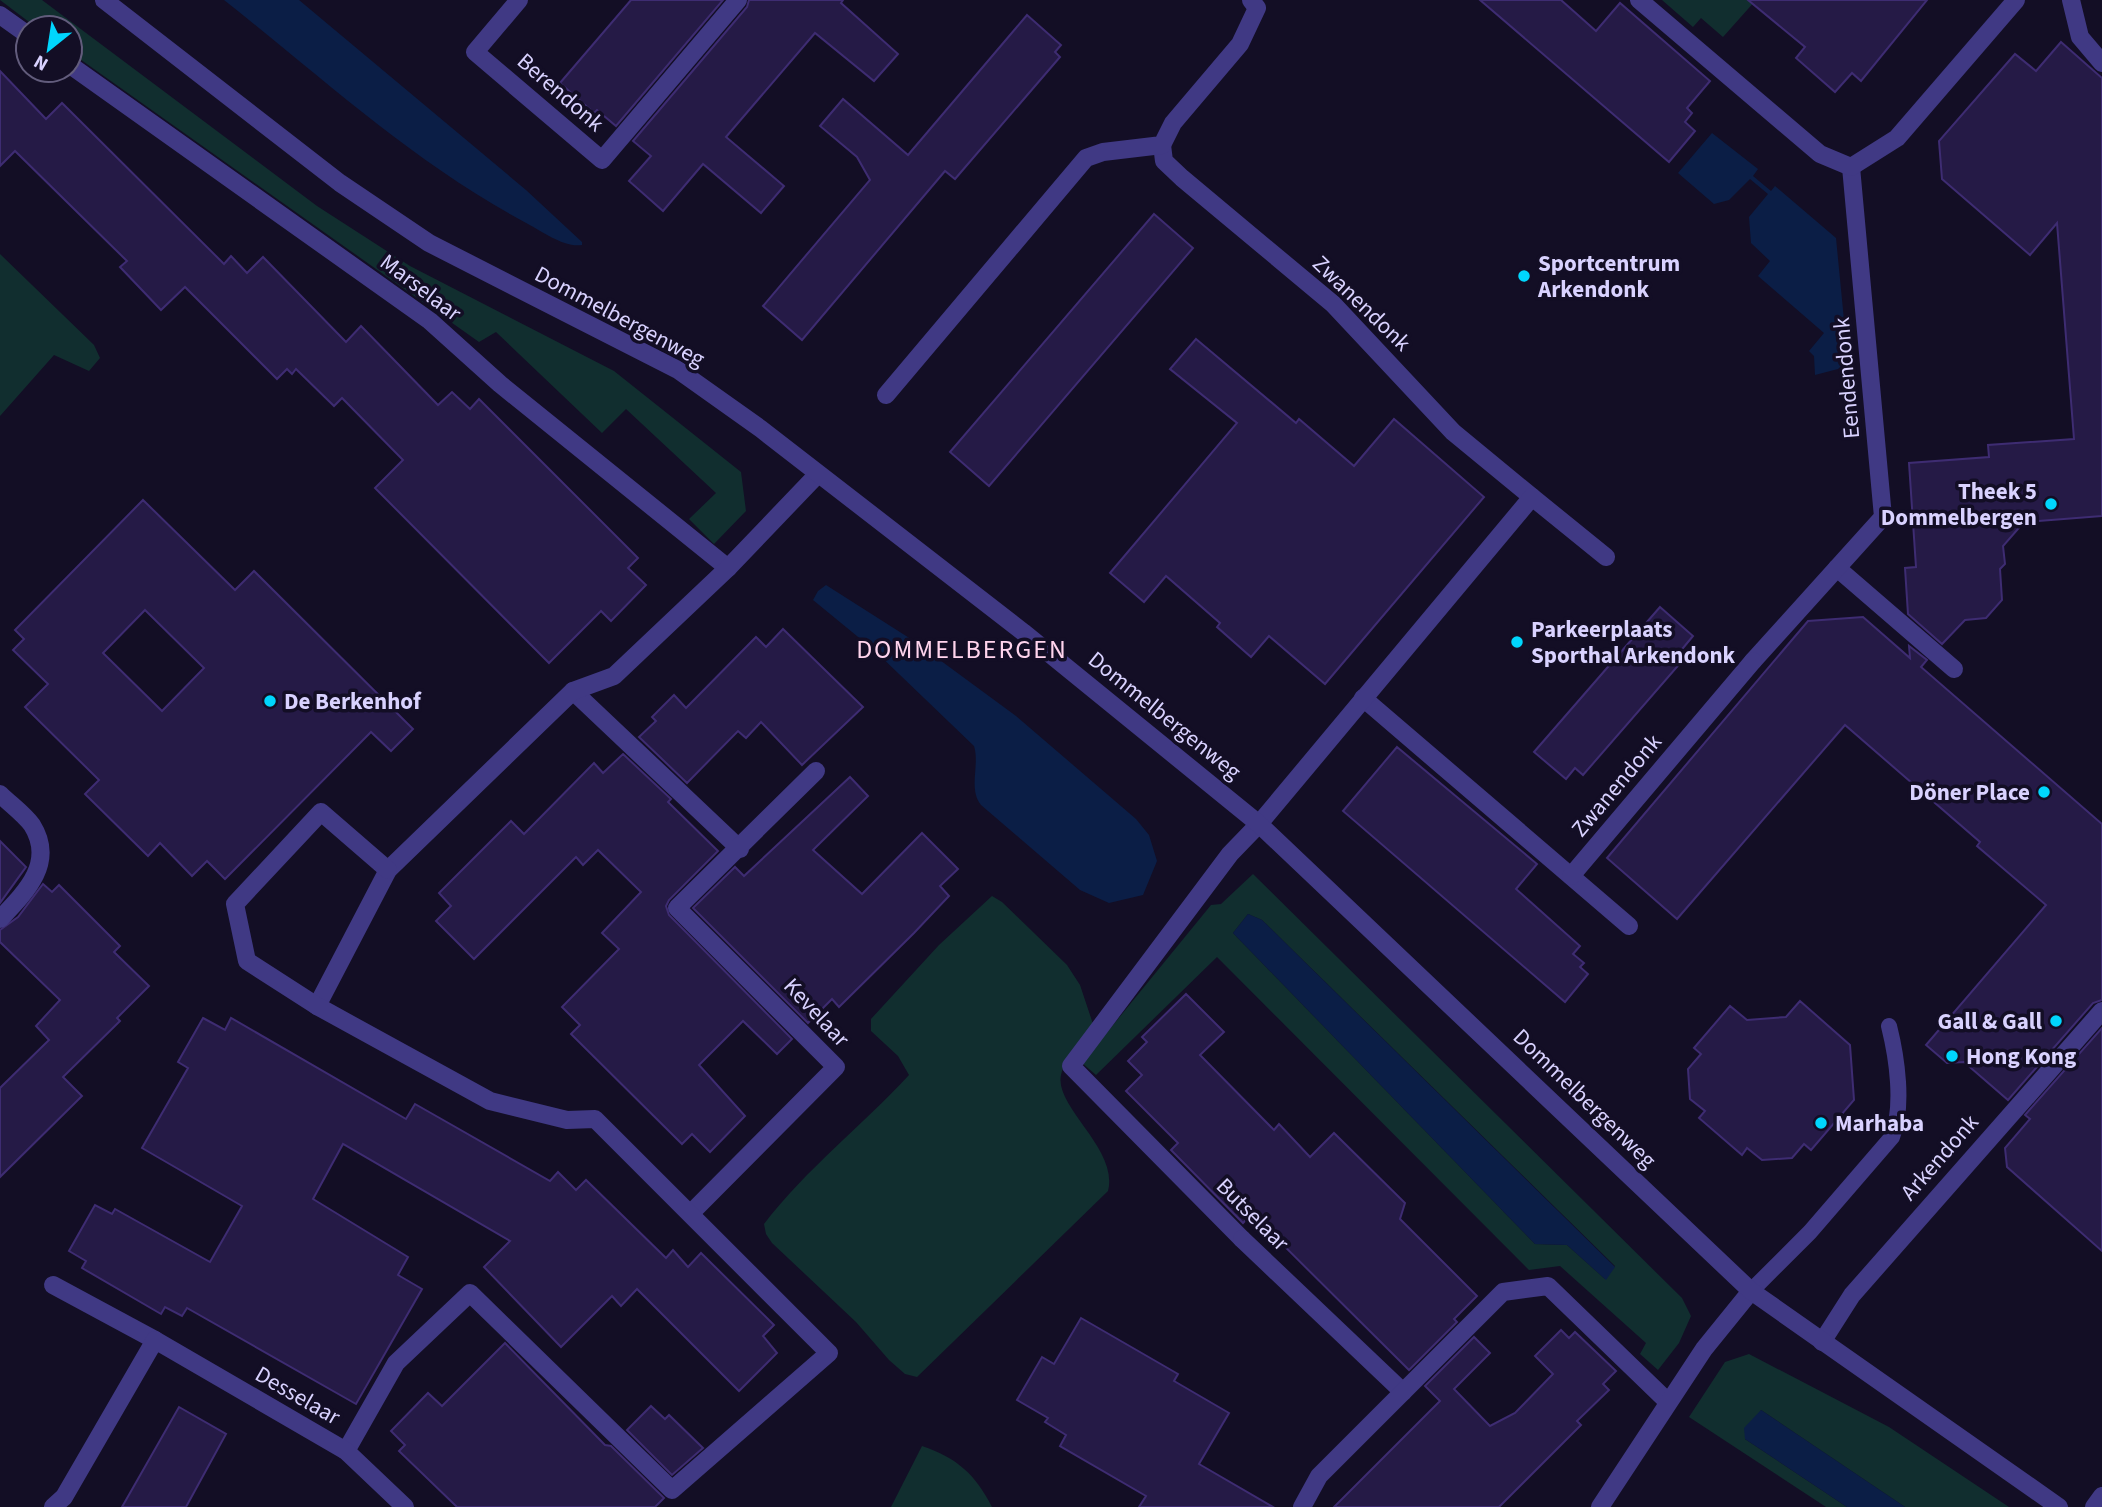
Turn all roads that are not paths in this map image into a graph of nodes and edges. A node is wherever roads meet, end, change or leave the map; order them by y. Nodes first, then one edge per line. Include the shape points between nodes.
1 (104, 0) edge
2 (519, 0) edge
3 (738, 0) edge
4 (1639, 0) edge
5 (2016, 0) edge
6 (2071, 0) edge
7 (1254, 4) edge
8 (2102, 63) edge
9 (84, 75) edge
10 (1162, 145) junction
11 (1852, 167) junction
12 (886, 395) dead end
13 (818, 474) junction
14 (1532, 497) junction
15 (1606, 557) dead end
16 (728, 568) junction
17 (1837, 568) junction
18 (1954, 669) dead end
19 (573, 691) junction
20 (1363, 698) junction
21 (816, 771) dead end
22 (0, 794) edge
23 (1259, 824) junction
24 (740, 849) junction
25 (388, 870) junction
26 (1571, 876) junction
27 (0, 919) edge
28 (1629, 926) dead end
29 (317, 1006) junction
30 (2102, 1011) edge
31 (1889, 1026) dead end
32 (691, 1213) junction
33 (54, 1285) dead end
34 (1751, 1291) junction
35 (156, 1340) junction
36 (1822, 1342) junction
37 (1403, 1392) junction
38 (1668, 1402) junction
39 (346, 1451) junction
40 (2102, 1496) edge
41 (53, 1507) edge
42 (405, 1507) edge
43 (1301, 1507) edge
44 (1600, 1507) edge
45 (2059, 1507) edge
46 (2094, 1507) edge

1 - 13 street, Dommelbergenweg via 340,183 429,243 678,370
2 - 3 street, Berendonk via 475,51 602,160
4 - 11 street via 1820,154
5 - 11 street via 1897,138
6 - 8 street via 2080,37
7 - 10 street via 1240,44 1172,123
9 - 16 street, Marselaar via 430,321 500,384
10 - 12 street via 1086,158
10 - 14 street, Zwanendonk via 1164,161 1333,304 1453,432
11 - 17 street, Eendendonk via 1883,517
13 - 16 street
13 - 23 street, Dommelbergenweg via 1024,632
14 - 15 street, Zwanendonk
14 - 20 street
16 - 19 street via 614,676
17 - 18 street
17 - 26 street, Zwanendonk
19 - 24 street
19 - 25 street
20 - 23 street
20 - 26 street
21 - 24 street, Kevelaar
22 - 27 street via 32,825 42,854 33,884
23 - 34 street, Dommelbergenweg
23 - 37 street, Butselaar via 1230,854 1071,1066 1242,1239
24 - 32 street, Kevelaar via 677,908 836,1067
25 - 29 street
25 - 29 street via 321,812 235,904 247,961
26 - 28 street
29 - 32 street via 490,1101 567,1120 595,1119
30 - 36 street, Arkendonk via 1852,1295
31 - 34 lane via 1898,1122 1892,1137 1810,1232
32 - 39 street via 829,1353 671,1490 470,1293 396,1363
33 - 35 street, Desselaar
34 - 36 street, Dommelbergenweg
34 - 38 street via 1703,1349
35 - 39 street, Desselaar
35 - 41 street via 64,1497
36 - 45 street, Dommelbergenweg
37 - 38 street via 1503,1292 1548,1286
37 - 43 street via 1319,1476
38 - 44 street
39 - 42 street, Desselaar
40 - 46 street

